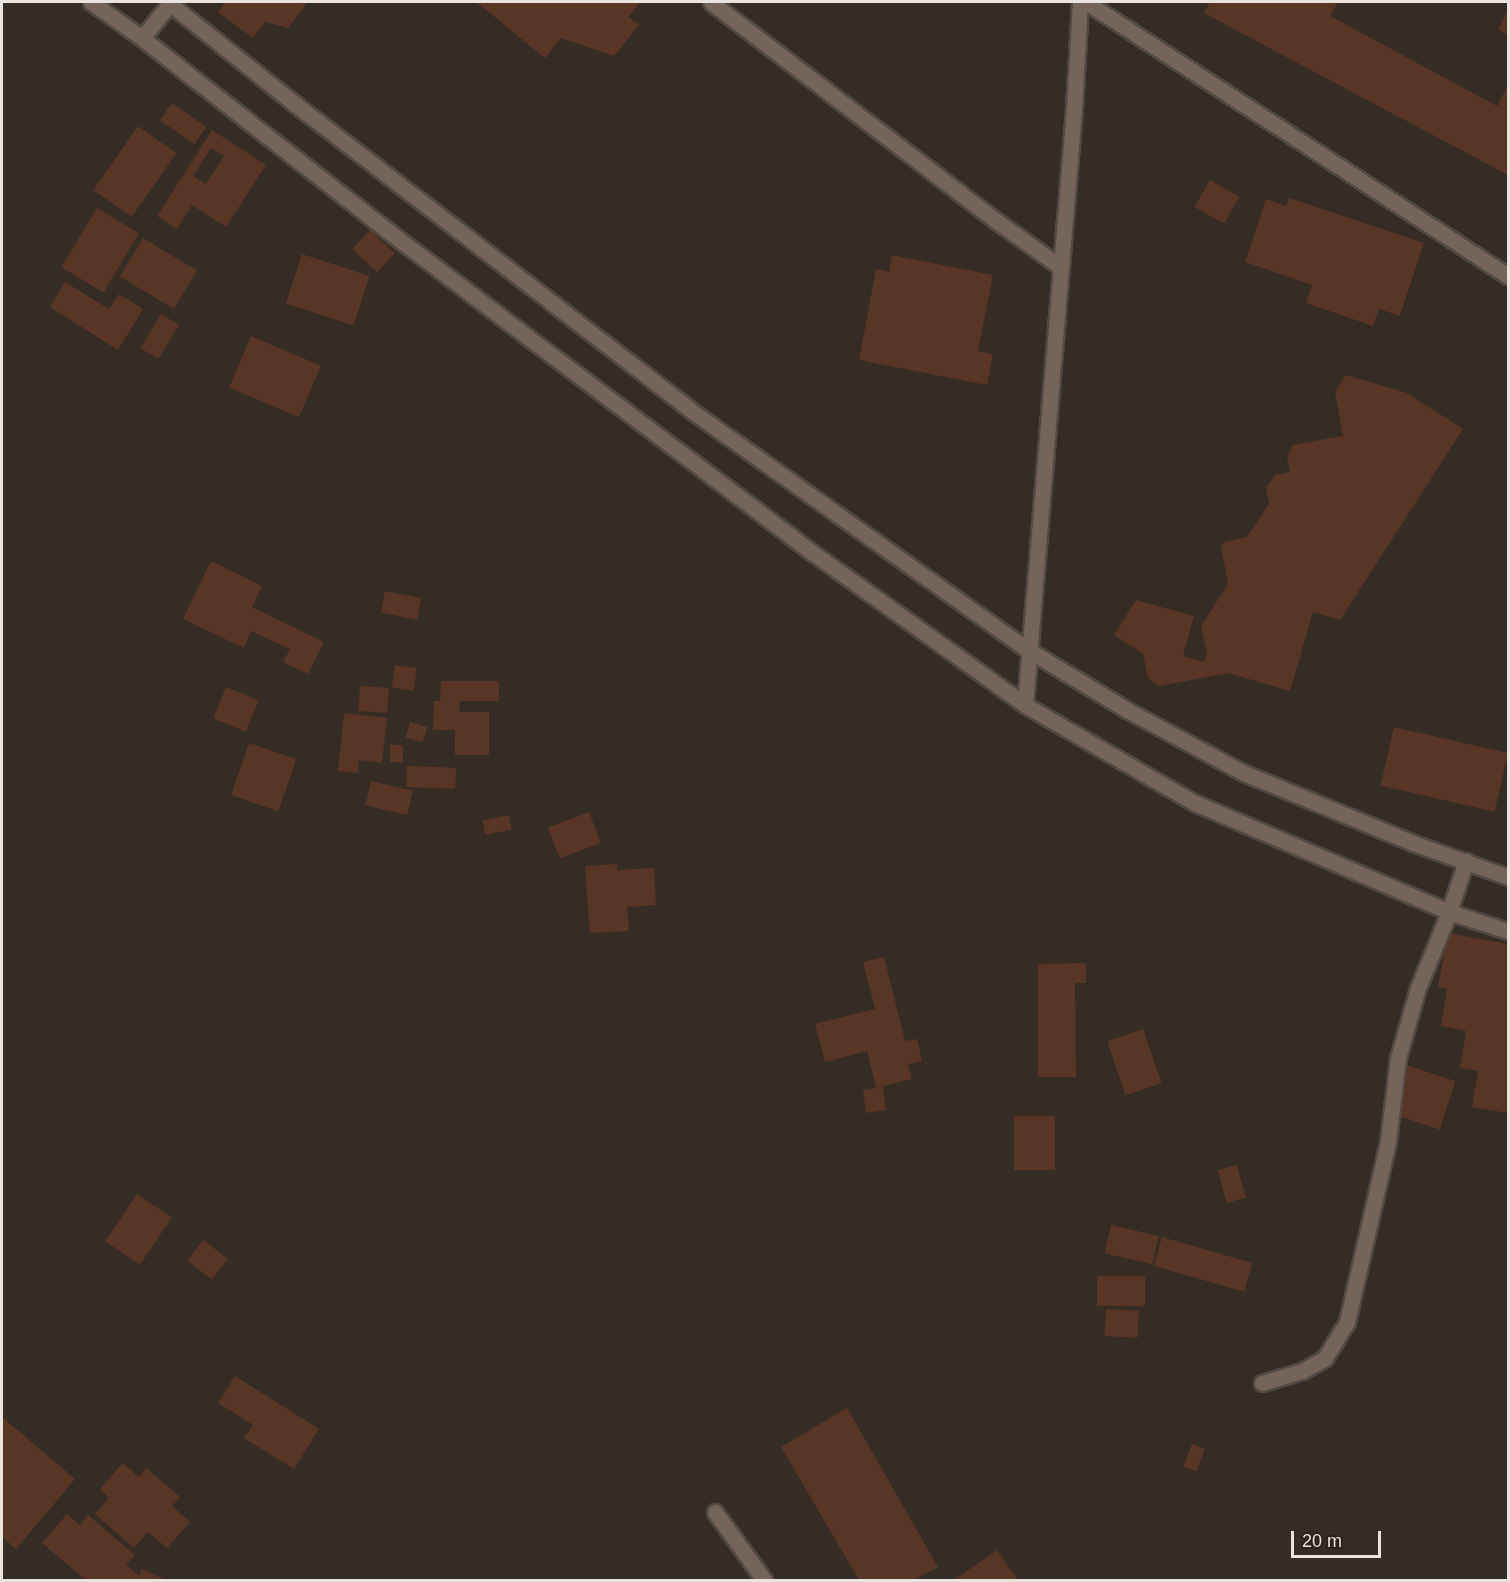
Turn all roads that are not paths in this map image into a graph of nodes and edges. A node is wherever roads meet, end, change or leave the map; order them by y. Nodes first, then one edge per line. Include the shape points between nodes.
1 (91, 2) edge
2 (170, 2) edge
3 (711, 2) edge
4 (1080, 2) edge
5 (1086, 2) edge
6 (142, 38) junction
7 (1059, 266) junction
8 (1509, 276) edge
9 (1030, 651) junction
10 (1025, 705) junction
11 (1466, 861) junction
12 (1509, 877) edge
13 (1449, 912) junction
14 (1509, 931) edge
15 (1262, 1383) dead end
16 (715, 1512) dead end
17 (764, 1581) edge

1 - 6 street
2 - 6 street
2 - 9 street via 295,104 689,409
3 - 7 street
4 - 7 street
5 - 8 street
6 - 10 street via 410,249 728,489
7 - 9 street
9 - 10 street
9 - 11 street via 1127,710 1244,773
10 - 13 street via 1195,803
11 - 12 street
11 - 13 street
13 - 14 street
13 - 15 street via 1418,988 1398,1058 1388,1141 1347,1322 1325,1358 1302,1371
16 - 17 street

